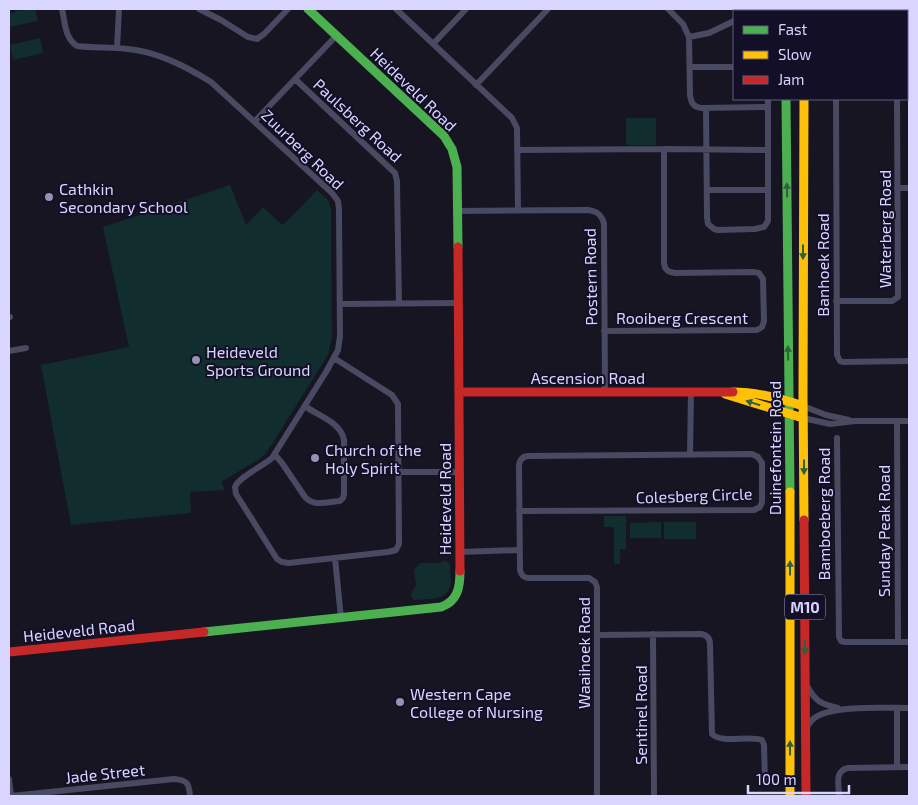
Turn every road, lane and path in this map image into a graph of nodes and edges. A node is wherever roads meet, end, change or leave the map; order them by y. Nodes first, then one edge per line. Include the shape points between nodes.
1 (62, 9) edge
2 (119, 9) edge
3 (199, 9) edge
4 (288, 9) edge
5 (396, 9) edge
6 (466, 9) edge
7 (548, 9) edge
8 (313, 10) edge
9 (672, 10) edge
10 (733, 21) edge
11 (336, 36) junction
12 (689, 38) junction
13 (433, 44) junction
14 (116, 48) junction
15 (733, 67) edge
16 (690, 68) junction
17 (295, 79) junction
18 (476, 85) junction
19 (768, 100) edge
20 (786, 100) edge
21 (804, 100) edge
22 (836, 100) edge
23 (897, 100) edge
24 (768, 107) junction
25 (706, 108) junction
26 (255, 121) junction
27 (664, 149) junction
28 (517, 150) junction
29 (706, 150) junction
30 (768, 150) junction
31 (897, 188) junction
32 (909, 188) edge
33 (707, 190) junction
34 (768, 190) junction
35 (518, 210) junction
36 (458, 211) junction
37 (836, 302) junction
38 (458, 303) junction
39 (340, 304) junction
40 (399, 304) junction
41 (604, 331) junction
42 (26, 348) dead end
43 (9, 351) edge
44 (334, 358) junction
45 (909, 361) edge
46 (459, 392) junction
47 (605, 392) junction
48 (691, 392) junction
49 (717, 392) junction
50 (789, 401) junction
51 (305, 406) junction
52 (803, 406) junction
53 (790, 414) junction
54 (804, 418) junction
55 (855, 421) junction
56 (897, 421) junction
57 (909, 421) edge
58 (836, 438) dead end
59 (274, 455) junction
60 (690, 455) junction
61 (522, 458) joint
62 (399, 472) junction
63 (459, 472) junction
64 (519, 511) junction
65 (520, 550) junction
66 (460, 552) junction
67 (335, 558) junction
68 (342, 618) junction
69 (596, 634) junction
70 (653, 634) junction
71 (898, 642) junction
72 (909, 642) edge
73 (9, 652) edge
74 (805, 683) junction
75 (897, 708) junction
76 (909, 708) edge
77 (842, 709) junction
78 (806, 730) junction
79 (897, 767) junction
80 (909, 767) edge
81 (9, 779) edge
82 (765, 782) dead end
83 (84, 793) edge
84 (11, 796) edge
85 (190, 796) edge
86 (598, 796) edge
87 (654, 796) edge
88 (790, 796) edge
89 (806, 796) edge
90 (839, 796) edge

1 - 14 street, Zuurberg Road via 72,43 83,47
2 - 14 street
3 - 4 street via 248,37 256,38
5 - 13 street
6 - 13 street
7 - 18 street
8 - 11 street, Heideveld Road
9 - 12 street
10 - 12 street
11 - 17 street
11 - 36 street, Heideveld Road via 449,142 457,163
12 - 16 street
13 - 18 street
14 - 26 street, Zuurberg Road via 152,54 178,63 211,82
15 - 16 street
16 - 25 street via 692,103
17 - 26 street
17 - 40 street, Paulsberg Road via 395,174
18 - 28 street via 512,118 517,128
19 - 24 street
50 -> 20 street, Duinefontein Road / M10
21 -> 52 street, Duinefontein Road / M10
22 - 37 street, Banhoek Road
23 - 31 street, Waterberg Road
24 - 25 street
24 - 30 street
25 - 29 street
26 - 39 street, Zuurberg Road via 338,201
27 - 28 street
27 - 29 street
27 - 41 street, Rooiberg Crescent via 666,269 675,273 759,273 763,281 764,321 759,330
28 - 35 street
29 - 30 street
29 - 33 street
30 - 34 street
31 - 32 street
31 - 37 street, Waterberg Road via 898,297 892,301
33 - 34 street
33 - 34 street via 707,222 718,230 764,227 768,221
35 - 36 street, Postern Road
35 - 41 street, Postern Road via 591,210 602,218
36 - 38 street, Heideveld Road
37 - 45 street, Banhoek Road via 836,351 840,361
38 - 40 street
38 - 46 street, Heideveld Road
39 - 40 street
39 - 44 street, Zuurberg Road via 340,336
41 - 47 street, Postern Road
42 - 43 street
44 - 51 street, Zuurberg Road
44 - 62 street via 396,400 399,408
46 - 47 street, Ascension Road
46 - 63 street, Heideveld Road
47 - 48 street, Ascension Road
48 - 49 street, Ascension Road
48 - 60 street
49 - 50 street, Ascension Road via 748,392
53 -> 49 street, Ascension Road
50 - 52 street, Ascension Road
50 - 53 street, Duinefontein Road / M10
51 - 59 street, Zuurberg Road
51 - 59 street via 336,425 342,433 343,498 340,501 311,502
52 - 54 street, Duinefontein Road / M10
52 - 55 street via 826,416
53 - 54 street, Ascension Road
88 -> 53 street, Duinefontein Road / M10
54 - 55 street via 826,424
54 -> 74 street, Duinefontein Road / M10
55 - 56 street
56 - 57 street
56 - 71 street, Sunday Peak Road
58 - 71 street, Bamboeberg Road via 839,637 845,642
59 - 67 street, Zuurberg Road via 239,481 234,487 236,494 279,561 289,563
60 - 61 street, Colesberg Circle
60 - 64 street, Colesberg Circle via 752,454 758,457 762,465 761,506 756,510
61 - 64 street, Waaihoek Road via 519,465
62 - 63 street
62 - 67 street via 397,548 388,552
63 - 66 street, Heideveld Road
64 - 65 street, Waaihoek Road
65 - 66 street
65 - 69 street, Waaihoek Road via 520,572 525,577 589,578 594,582 597,587
66 - 68 street, Heideveld Road via 459,591 448,605
67 - 68 street
68 - 73 street, Heideveld Road
69 - 70 street
69 - 86 street, Waaihoek Road
70 - 82 street via 701,634 709,638 712,734 720,738 762,740
70 - 87 street, Sentinel Road
71 - 72 street, Bamboeberg Road
74 - 77 street via 815,699
74 - 78 street, Duinefontein Road / M10
75 - 76 street
75 - 77 street
75 - 79 street
77 - 78 street via 816,716
78 - 89 street, Duinefontein Road / M10
79 - 80 street
79 - 90 street via 842,770
81 - 84 street
83 - 84 street, Jade Street
83 - 85 street, Jade Street via 180,779 189,786

